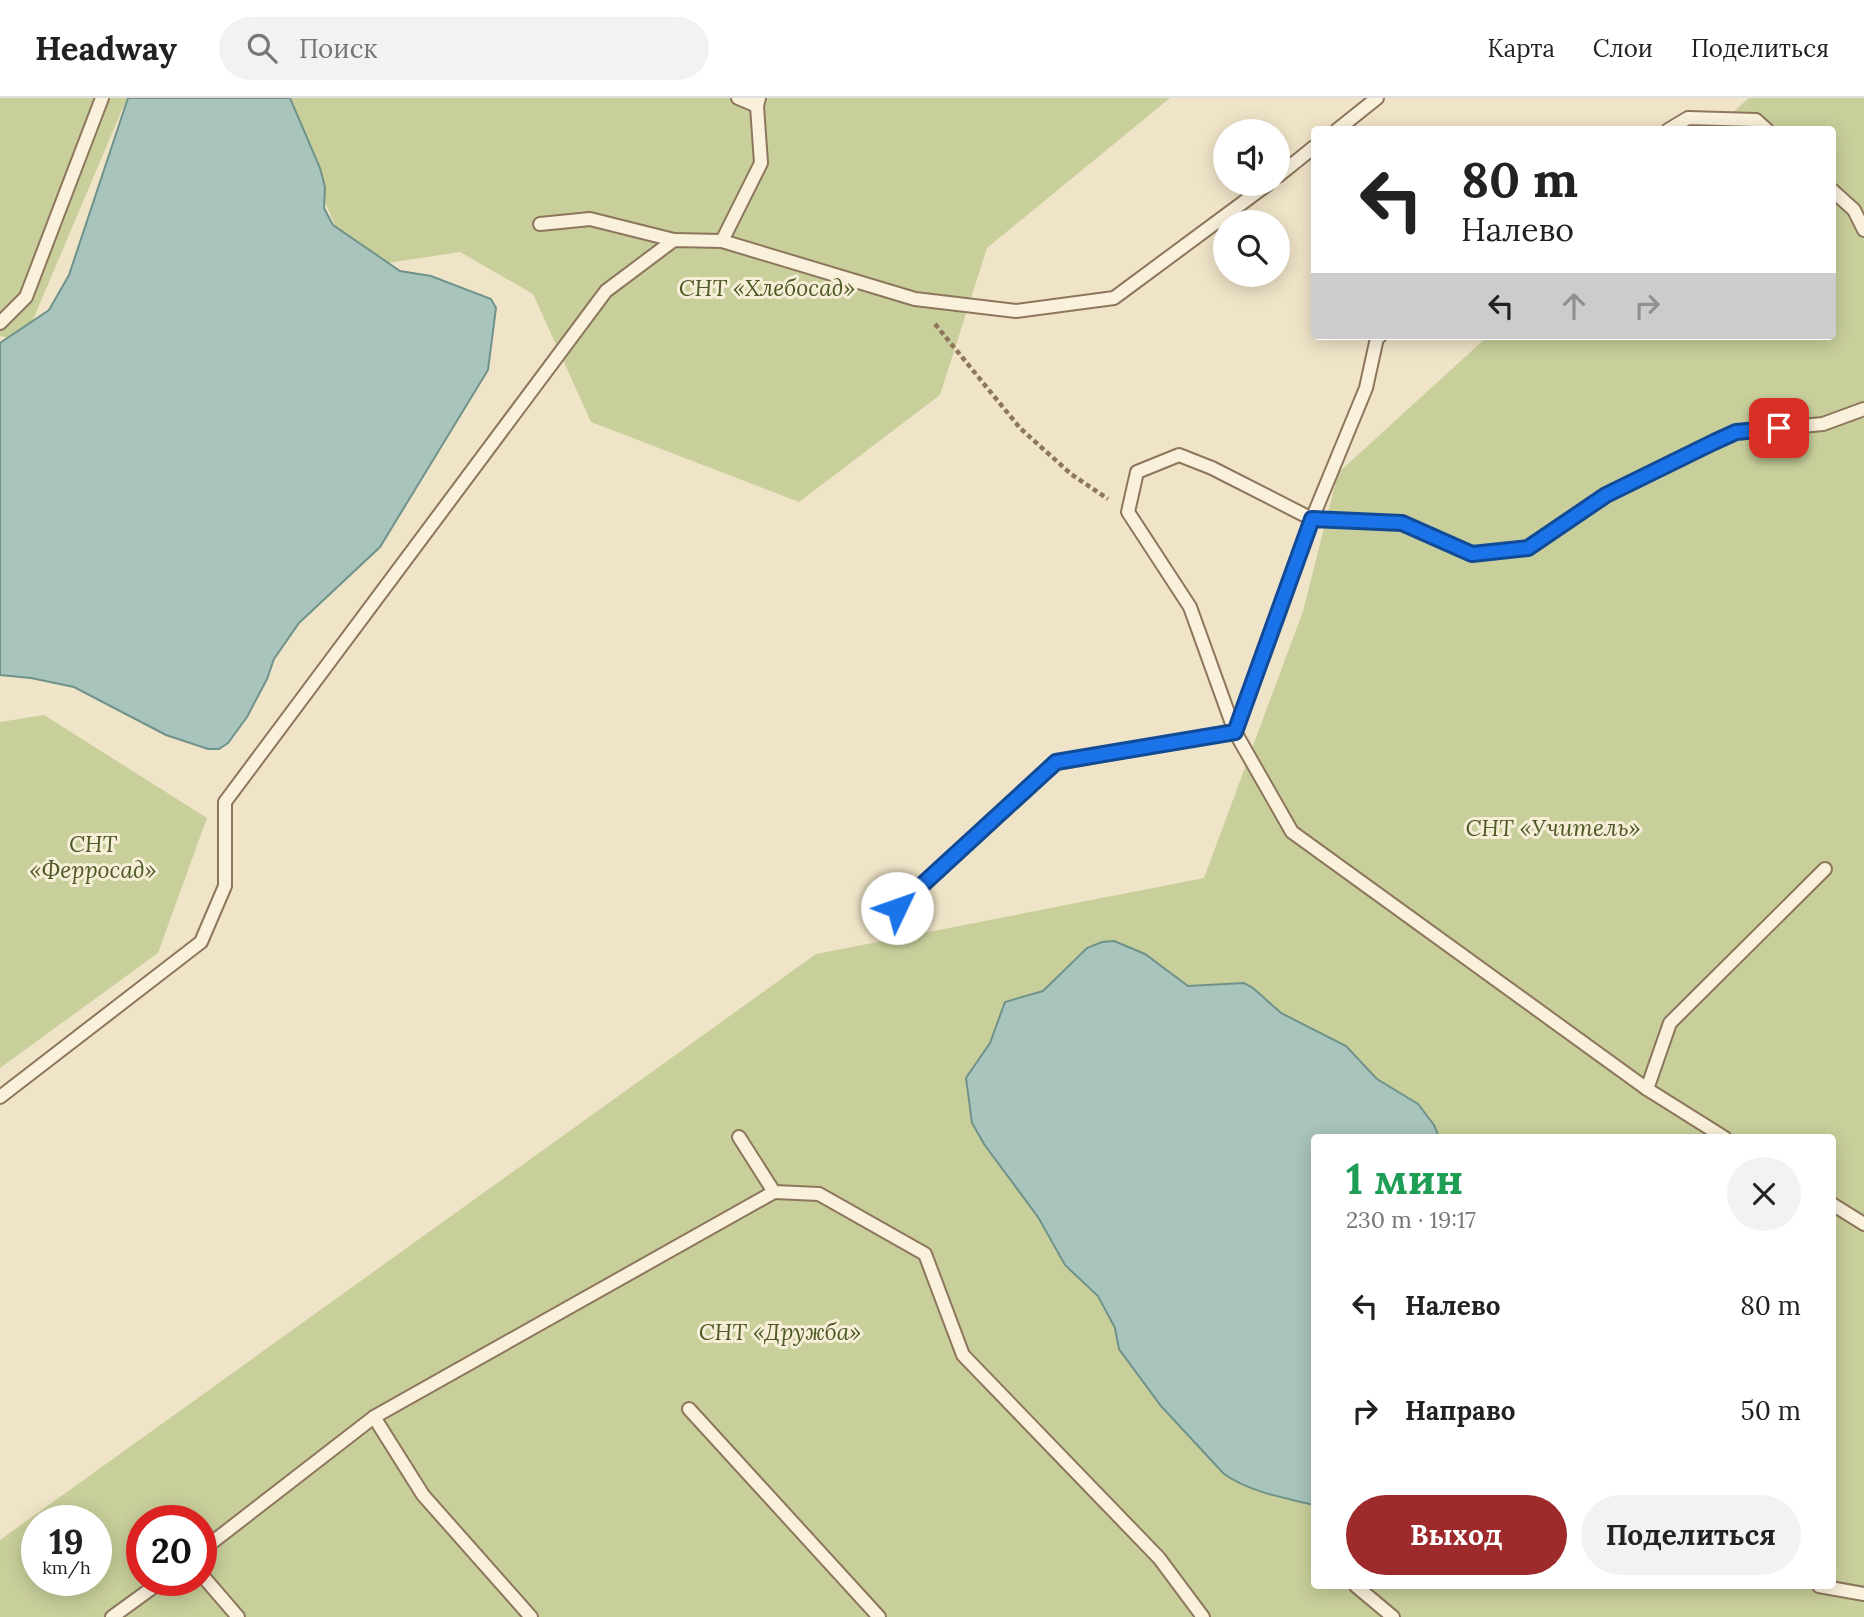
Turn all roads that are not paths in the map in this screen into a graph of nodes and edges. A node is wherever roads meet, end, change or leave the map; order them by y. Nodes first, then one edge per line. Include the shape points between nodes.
1 (102, 98) edge
2 (738, 98) edge
3 (1377, 98) edge
4 (758, 102) edge
5 (1342, 126) edge
6 (1675, 126) edge
7 (1763, 126) edge
8 (1311, 149) edge
9 (1290, 166) edge
10 (1836, 194) edge
11 (1252, 196) edge
12 (540, 224) dead end
13 (1864, 230) edge
14 (674, 240) junction
15 (722, 241) junction
16 (0, 323) edge
17 (1379, 340) edge
18 (1864, 409) edge
19 (1312, 519) junction
20 (1235, 732) junction
21 (1825, 869) dead end
22 (897, 908) dead end
23 (1647, 1089) junction
24 (0, 1097) edge
25 (1719, 1134) edge
26 (739, 1137) dead end
27 (774, 1192) junction
28 (1836, 1206) edge
29 (1864, 1224) edge
30 (689, 1409) dead end
31 (374, 1417) junction
32 (217, 1539) edge
33 (1360, 1589) edge
34 (1836, 1589) edge
35 (217, 1593) edge
36 (1864, 1594) edge
37 (141, 1596) edge
38 (112, 1617) edge
39 (238, 1617) edge
40 (531, 1617) edge
41 (879, 1617) edge
42 (1203, 1617) edge
43 (1393, 1617) edge

1 - 16 lane via 26,296
2 - 4 lane
3 - 5 lane
4 - 15 lane via 761,163
6 - 7 lane via 1688,118 1756,120
8 - 9 lane
10 - 13 lane via 1854,210
11 - 15 lane via 1114,298 1016,311 915,299
12 - 14 lane via 590,219
14 - 15 lane
14 - 24 lane via 606,291 225,802 225,886 201,942
17 - 19 lane via 1366,388
18 - 19 lane via 1823,424 1736,432 1606,495 1528,548 1472,554 1402,523
19 - 20 lane
19 - 20 lane via 1179,456 1137,472 1128,512 1190,607
20 - 22 lane via 1056,762
20 - 23 lane via 1292,832
21 - 23 lane via 1671,1023
23 - 25 lane
26 - 27 lane
27 - 31 lane
27 - 42 lane via 819,1194 925,1254 963,1355 1158,1558
28 - 29 lane
30 - 41 lane
31 - 32 lane
31 - 40 lane via 423,1494
33 - 43 lane
34 - 36 lane
35 - 39 lane
37 - 38 lane

